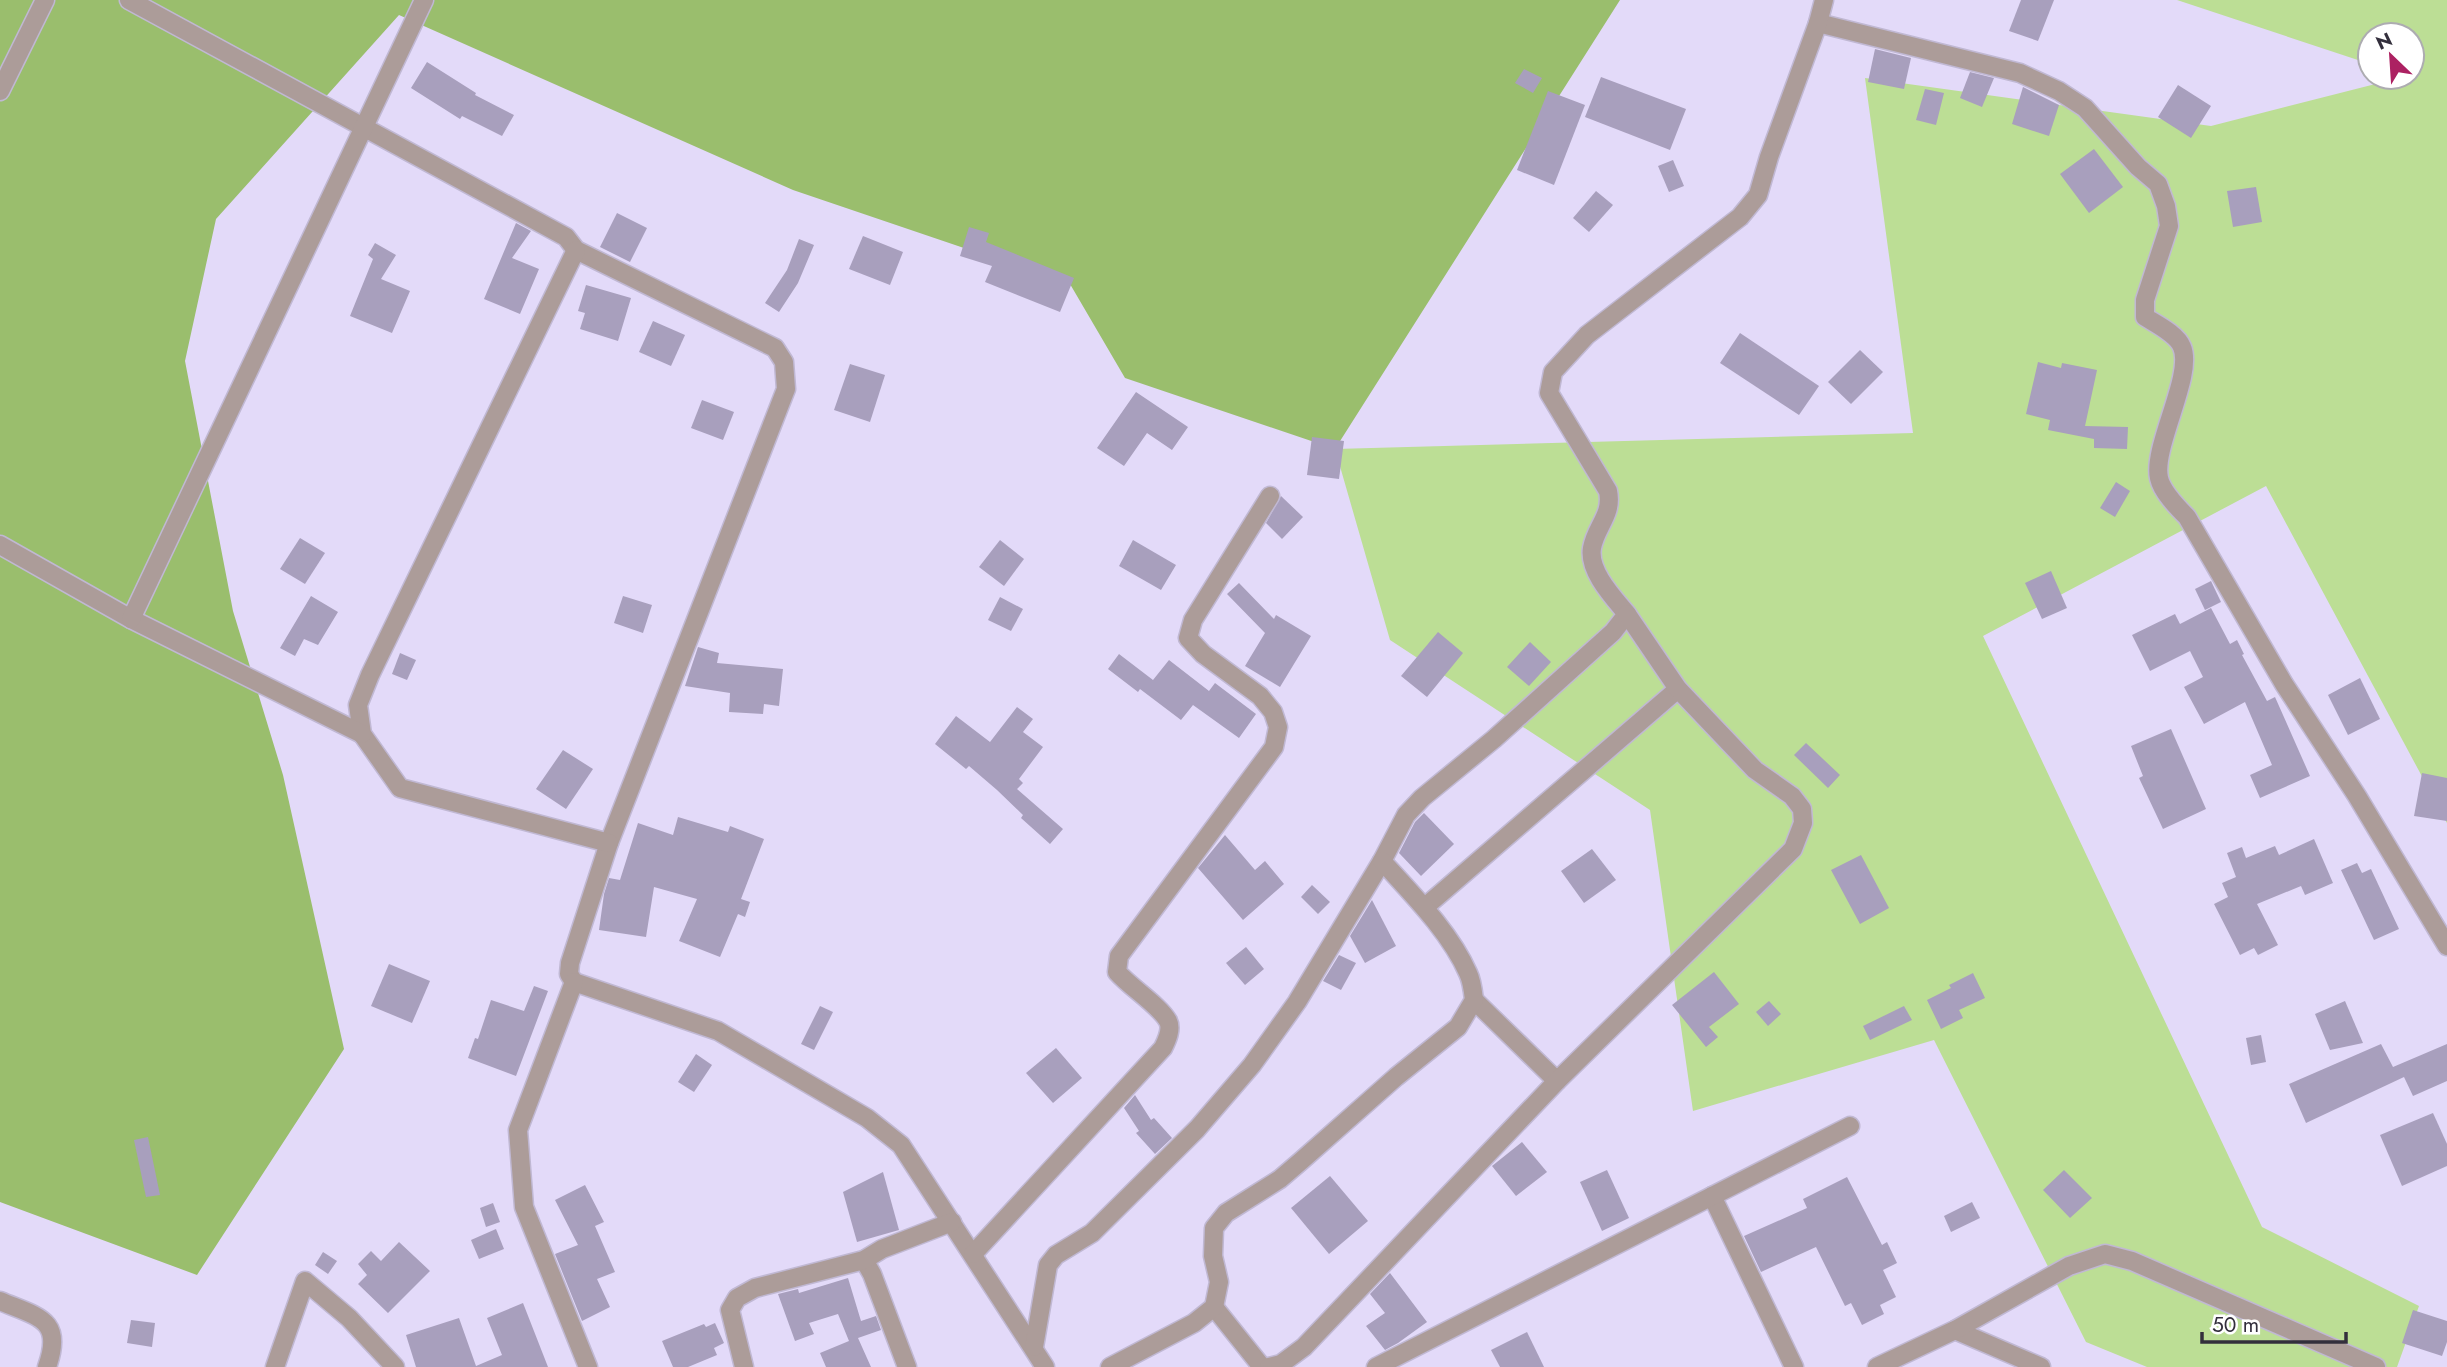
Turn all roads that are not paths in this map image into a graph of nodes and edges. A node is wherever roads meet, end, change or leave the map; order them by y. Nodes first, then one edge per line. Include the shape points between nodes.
1 (45, 0) edge
2 (129, 0) edge
3 (424, 0) edge
4 (1824, 0) edge
5 (1818, 23) junction
6 (0, 91) edge
7 (362, 128) junction
8 (576, 250) junction
9 (1270, 496) dead end
10 (0, 545) edge
11 (1627, 614) junction
12 (131, 619) junction
13 (1678, 689) junction
14 (362, 734) junction
15 (609, 843) junction
16 (1382, 861) junction
17 (1424, 907) junction
18 (2447, 946) edge
19 (575, 982) junction
20 (1474, 1000) junction
21 (1556, 1081) junction
22 (1850, 1126) dead end
23 (1712, 1196) junction
24 (952, 1222) junction
25 (973, 1254) junction
26 (864, 1260) junction
27 (0, 1301) edge
28 (1214, 1307) junction
29 (1955, 1330) junction
30 (1034, 1347) junction
31 (47, 1367) edge
32 (275, 1367) edge
33 (395, 1367) edge
34 (587, 1367) edge
35 (744, 1367) edge
36 (907, 1367) edge
37 (1045, 1367) edge
38 (1110, 1367) edge
39 (1262, 1367) edge
40 (1269, 1367) edge
41 (1376, 1367) edge
42 (1794, 1367) edge
43 (1877, 1367) edge
44 (2041, 1367) edge
45 (2376, 1367) edge

1 - 6 street
2 - 7 street
3 - 7 street
4 - 5 street
5 - 11 street via 1758,195 1740,217 1587,335 1553,372 1549,393 1608,491 1611,503 1592,548 1595,567
5 - 18 street via 2020,73 2059,91 2085,108 2158,184 2169,226 2145,317 2182,346 2184,365 2159,478
7 - 8 street via 566,237
7 - 12 street
8 - 14 street via 370,674 358,705
8 - 15 street via 775,348 785,362 786,389
9 - 25 street via 1193,620 1188,638 1260,695 1278,727 1274,747 1119,957 1117,972 1160,1011 1169,1022 1169,1034 1163,1048
10 - 12 street
11 - 13 street
11 - 16 street via 1613,632 1494,739 1422,797 1406,815
12 - 14 street
13 - 17 street
13 - 21 street via 1755,770 1792,796 1802,809 1803,823 1793,849
14 - 15 street via 400,788
15 - 19 street via 570,962 569,974
16 - 17 street
16 - 30 street via 1297,1003 1252,1065 1196,1129 1092,1233 1048,1265
17 - 20 street via 1469,975
19 - 24 street via 718,1031 867,1118 901,1145
19 - 34 street via 518,1130 524,1207
20 - 21 street
20 - 28 street via 1458,1027 1280,1179 1227,1213 1214,1228 1213,1256 1219,1282
21 - 40 street via 1304,1347
22 - 23 street
23 - 41 street
23 - 42 street
24 - 25 street
24 - 26 street
25 - 30 street
26 - 35 street via 755,1288 737,1298 730,1310
26 - 36 street
27 - 31 street via 43,1319 52,1332 54,1348
28 - 38 street via 1194,1323
28 - 39 street
29 - 43 street
29 - 44 street
29 - 45 street via 2069,1266 2105,1254 2132,1261
30 - 37 street
32 - 33 street via 305,1281 349,1318

